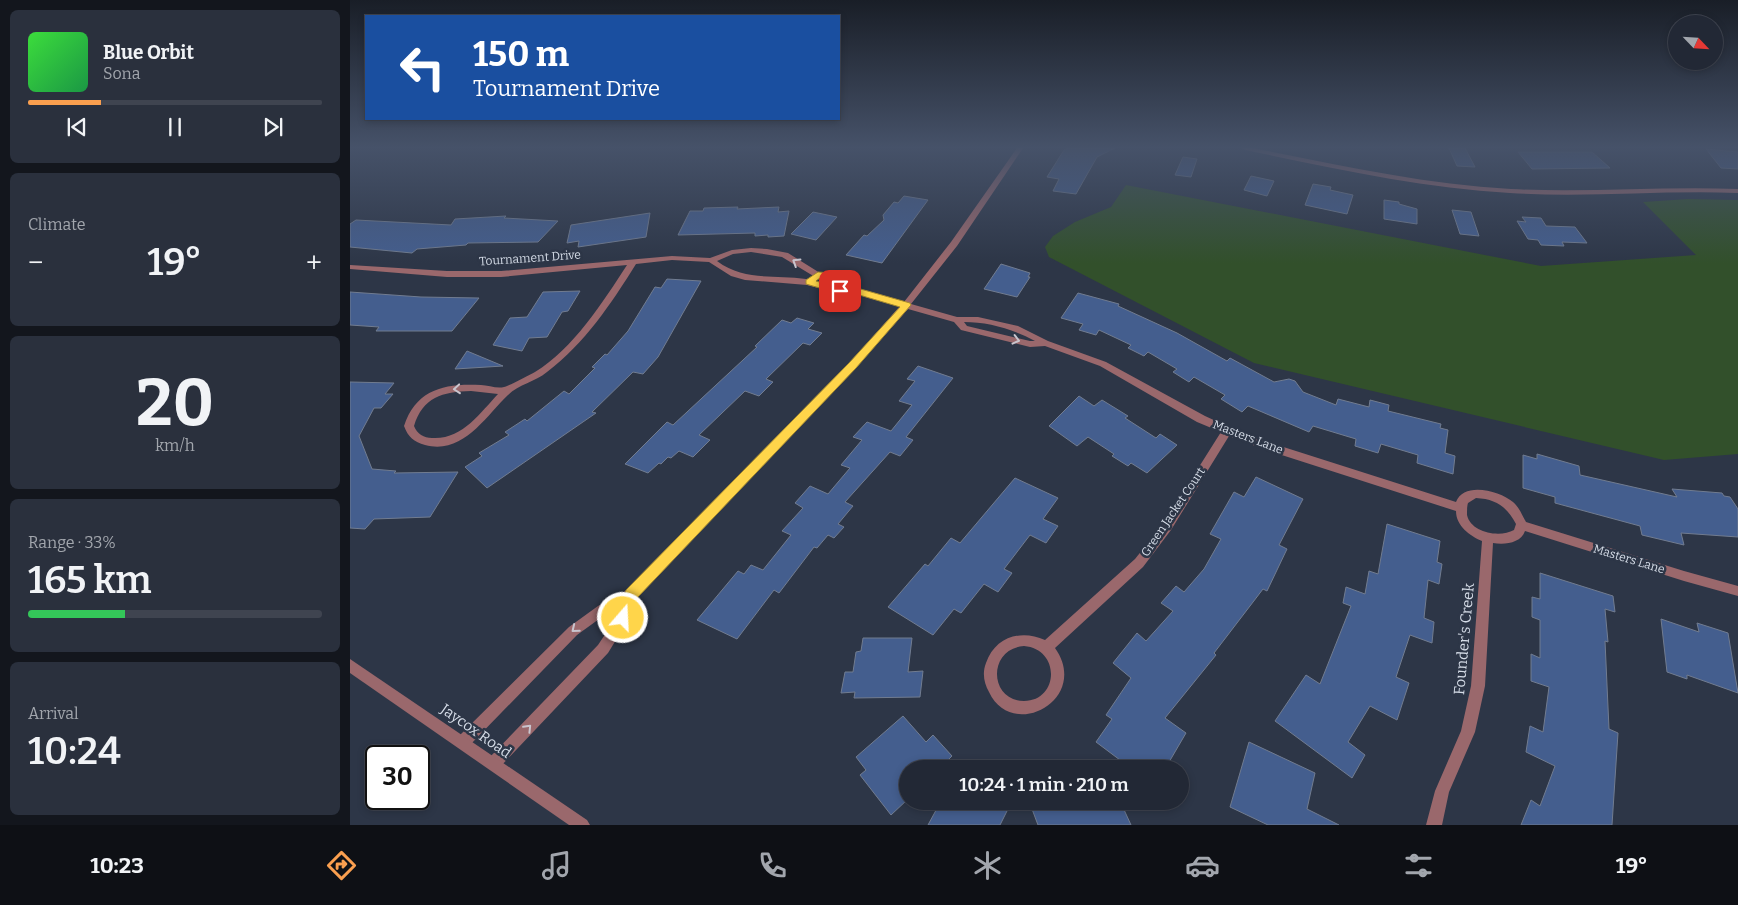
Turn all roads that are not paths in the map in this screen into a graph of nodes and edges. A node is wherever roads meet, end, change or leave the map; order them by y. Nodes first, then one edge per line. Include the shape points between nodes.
1 (994, 186) edge
2 (1460, 186) edge
3 (1738, 191) edge
4 (711, 260) junction
5 (634, 261) junction
6 (350, 267) edge
7 (818, 275) junction
8 (809, 282) junction
9 (853, 290) junction
10 (906, 305) junction
11 (958, 320) junction
12 (1002, 326) junction
13 (995, 335) junction
14 (1045, 343) junction
15 (506, 391) junction
16 (1226, 430) junction
17 (1460, 508) junction
18 (1521, 525) junction
19 (1488, 538) junction
20 (1738, 590) edge
21 (631, 594) junction
22 (1046, 648) junction
23 (350, 665) edge
24 (463, 742) junction
25 (494, 764) junction
26 (582, 825) edge
27 (1434, 825) edge

1 - 10 street
2 - 3 street via 1574,193 1698,188
4 - 5 street, Tournament Drive via 672,258
7 -> 4 street, Tournament Drive via 785,255 767,251 732,252
4 - 8 street, Tournament Drive via 721,269 742,278
5 - 6 street, Tournament Drive via 501,274 446,274
5 - 15 street via 586,332 534,378
7 - 8 street
7 - 9 street, Tournament Drive via 834,276 849,283
8 - 9 street, Tournament Drive via 840,291
9 - 10 street, Tournament Drive
10 - 11 street, Masters Lane
10 - 21 street via 852,366
11 - 12 street, Masters Lane via 972,318
11 - 13 street, Masters Lane via 964,328
12 - 13 street
12 - 14 street, Masters Lane via 1034,335
13 -> 14 street, Masters Lane via 1030,344
14 - 16 street, Masters Lane via 1102,364
15 -> 15 street via 446,390 417,407 409,426 412,434 430,442 445,442 460,436
16 - 17 street, Masters Lane
16 - 22 street, Green Jacket Court via 1167,527 1139,563
17 - 18 street via 1468,496 1486,494 1514,509
17 - 19 street via 1465,522
18 - 19 street via 1516,538
18 - 20 street, Masters Lane
19 - 27 street, Founder's Creek via 1478,686 1468,732 1442,791
21 -> 24 street via 573,631
25 -> 21 street via 603,649 623,618
22 - 22 street via 1018,640 995,657 989,679 1001,700 1011,706 1036,706 1054,690 1058,667
23 - 24 street, Jaycox Road
24 - 25 street, Jaycox Road
25 - 26 street, Jaycox Road

